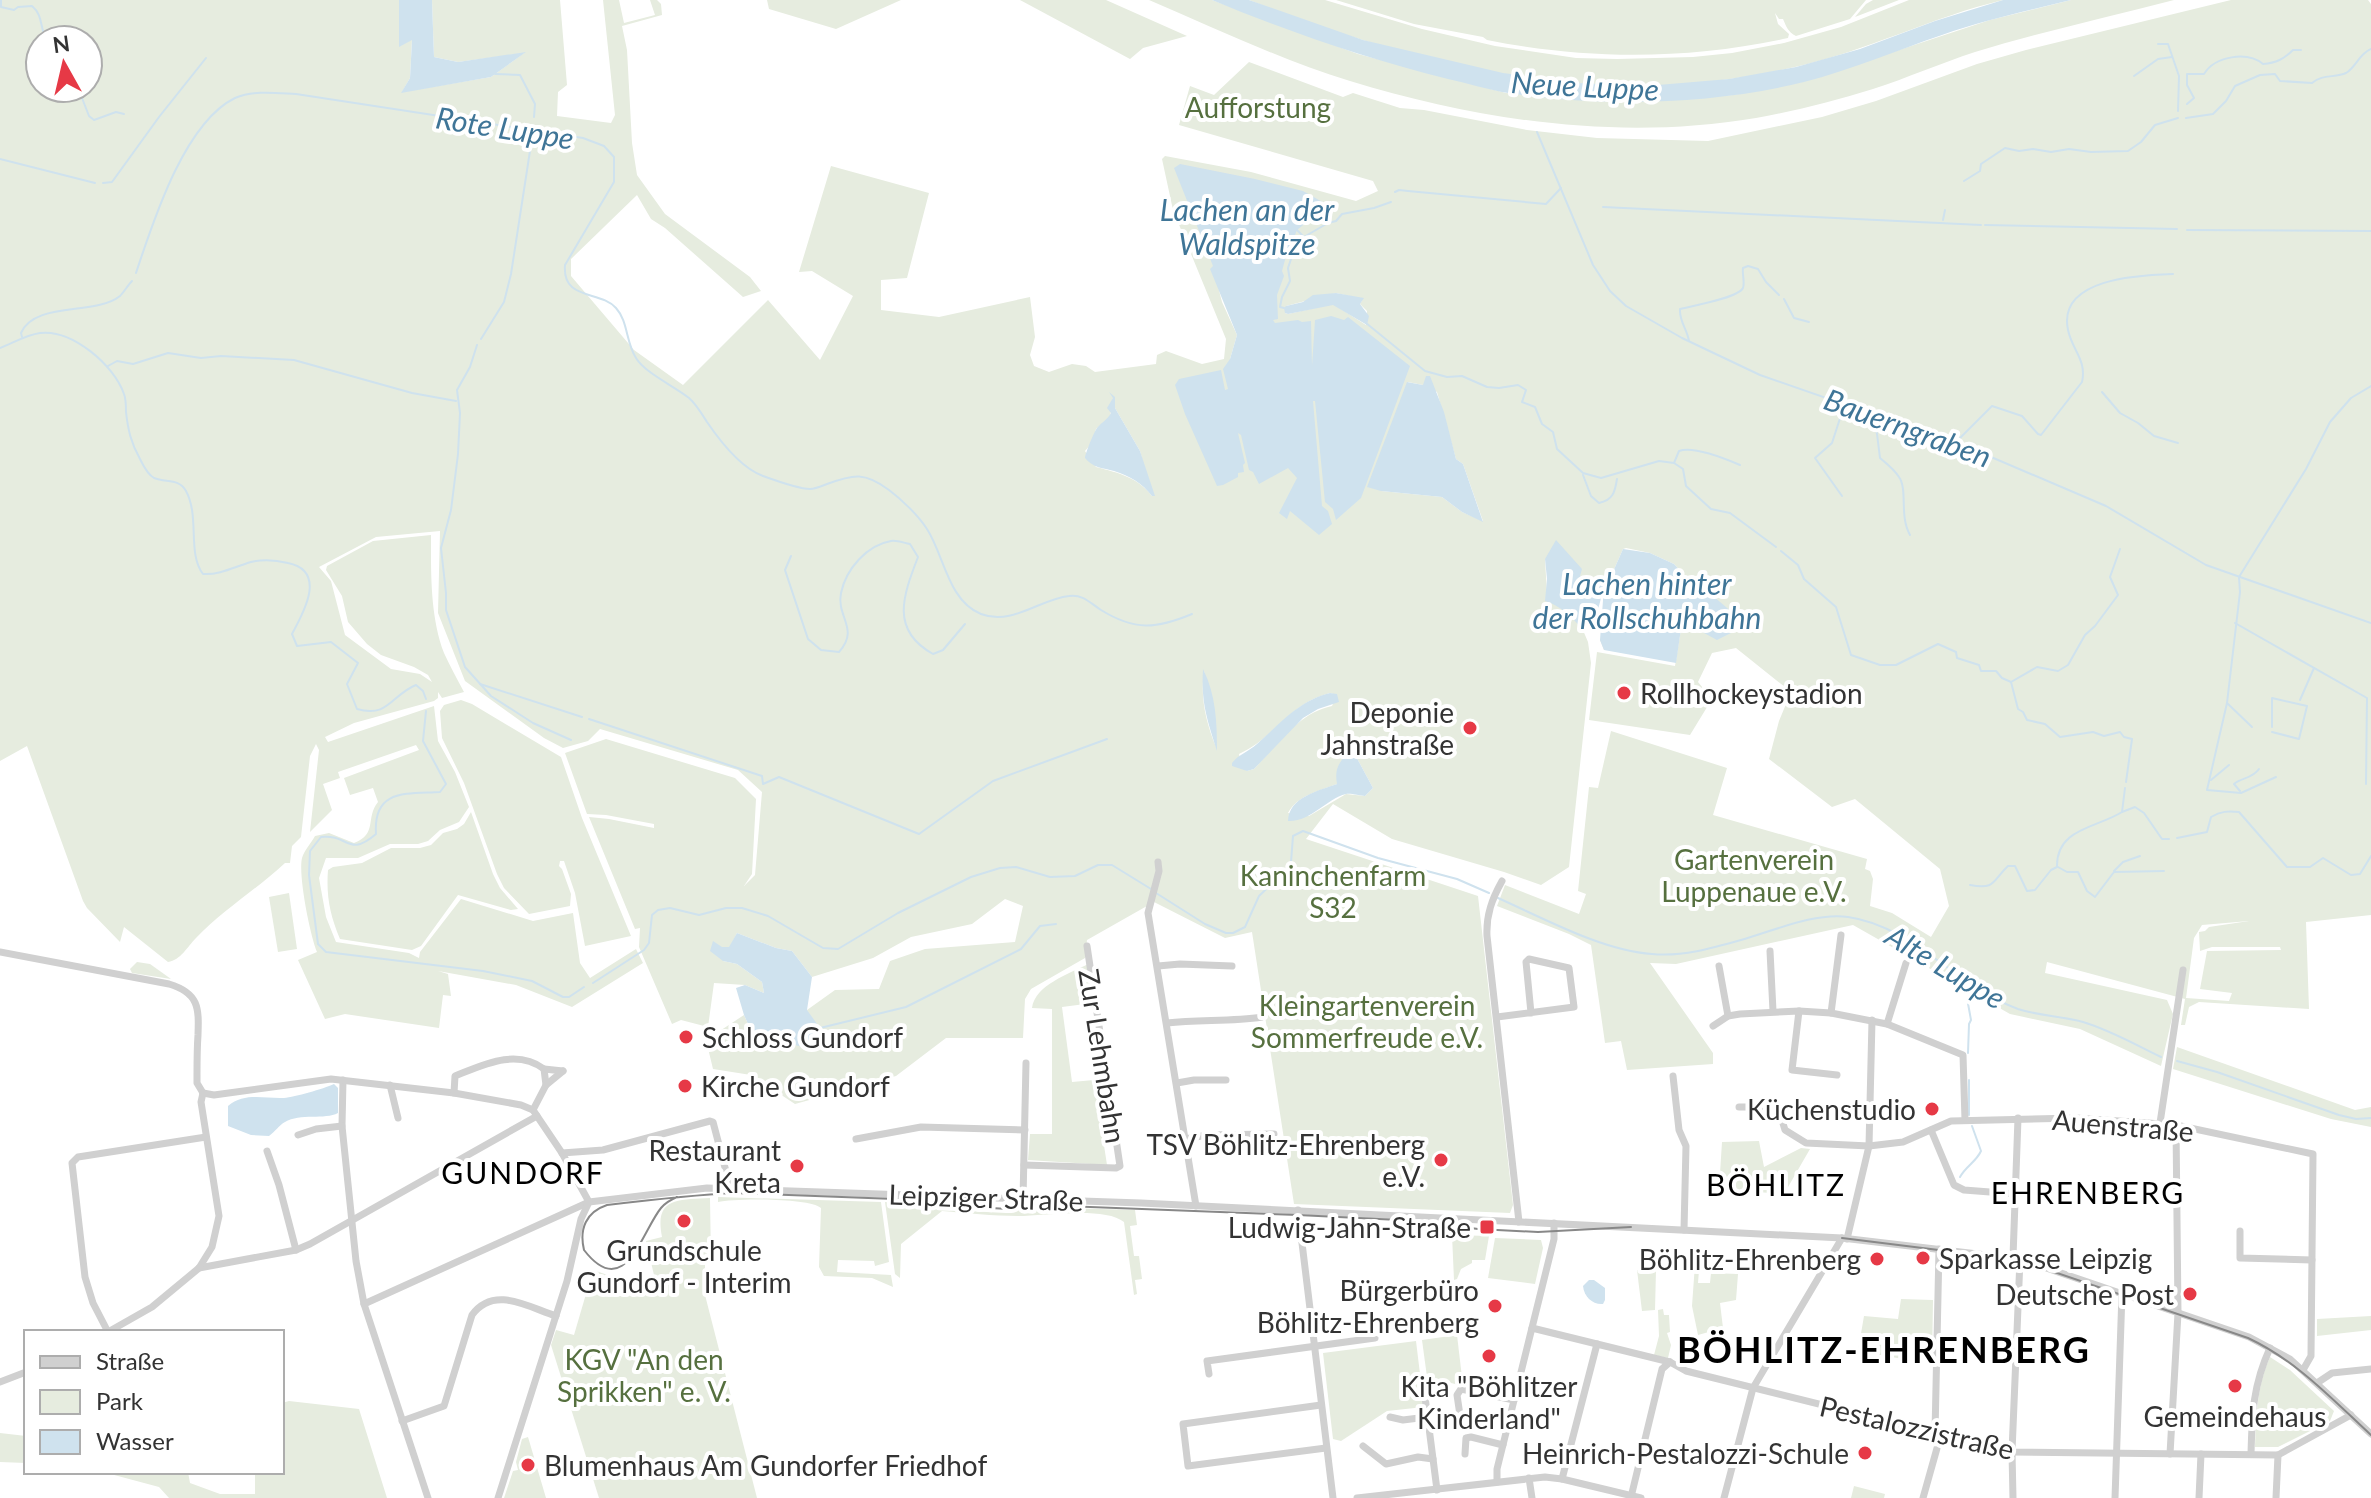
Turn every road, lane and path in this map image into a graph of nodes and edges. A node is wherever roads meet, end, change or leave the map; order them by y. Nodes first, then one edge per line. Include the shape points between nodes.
1 (1158, 862) dead end
2 (1502, 881) dead end
3 (1841, 935) dead end
4 (1087, 946) dead end
5 (1770, 951) dead end
6 (0, 952) edge
7 (1906, 963) dead end
8 (1158, 966) junction
9 (1232, 966) dead end
10 (1719, 966) dead end
11 (2183, 970) dead end
12 (1773, 1011) junction
13 (1799, 1011) junction
14 (1531, 1013) junction
15 (1831, 1013) junction
16 (1728, 1016) junction
17 (1262, 1017) dead end
18 (1497, 1017) junction
19 (1872, 1020) junction
20 (1167, 1023) junction
21 (1887, 1024) junction
22 (1713, 1026) dead end
23 (1026, 1063) dead end
24 (544, 1069) junction
25 (1837, 1075) dead end
26 (1673, 1076) dead end
27 (343, 1080) junction
28 (1226, 1080) dead end
29 (1177, 1083) junction
30 (390, 1085) junction
31 (546, 1085) junction
32 (203, 1093) junction
33 (454, 1093) junction
34 (1739, 1107) dead end
35 (535, 1113) junction
36 (398, 1118) dead end
37 (2018, 1118) junction
38 (1965, 1120) junction
39 (2160, 1123) junction
40 (2176, 1125) junction
41 (342, 1126) junction
42 (1025, 1130) junction
43 (1931, 1130) junction
44 (1274, 1134) dead end
45 (298, 1135) dead end
46 (206, 1137) junction
47 (856, 1139) dead end
48 (1185, 1139) junction
49 (1869, 1146) junction
50 (267, 1151) dead end
51 (562, 1153) junction
52 (1024, 1165) junction
53 (727, 1187) junction
54 (2016, 1194) junction
55 (1023, 1199) junction
56 (589, 1202) junction
57 (1196, 1206) junction
58 (1298, 1210) junction
59 (351, 1222) junction
60 (1519, 1222) junction
61 (1554, 1223) junction
62 (1684, 1230) junction
63 (2240, 1231) dead end
64 (1844, 1239) junction
65 (1939, 1249) junction
66 (296, 1250) junction
67 (2017, 1258) junction
68 (2312, 1260) junction
69 (199, 1268) junction
70 (2122, 1293) junction
71 (364, 1304) junction
72 (2178, 1313) junction
73 (556, 1316) junction
74 (1532, 1328) junction
75 (107, 1330) edge
76 (112, 1330) edge
77 (1375, 1338) dead end
78 (1597, 1344) junction
79 (1314, 1347) junction
80 (2270, 1348) junction
81 (1670, 1362) junction
82 (2371, 1369) edge
83 (2303, 1370) junction
84 (24, 1373) edge
85 (1209, 1374) dead end
86 (0, 1382) edge
87 (2317, 1383) junction
88 (1753, 1388) junction
89 (1424, 1389) dead end
90 (1514, 1400) junction
91 (1321, 1405) junction
92 (2351, 1415) junction
93 (1390, 1417) dead end
94 (1427, 1417) junction
95 (402, 1421) junction
96 (1461, 1422) dead end
97 (1938, 1433) junction
98 (2371, 1434) edge
99 (1503, 1445) junction
100 (1363, 1446) dead end
101 (1326, 1448) junction
102 (2012, 1452) junction
103 (2117, 1453) junction
104 (1465, 1454) dead end
105 (2170, 1454) junction
106 (2201, 1454) junction
107 (2251, 1454) junction
108 (2278, 1455) junction
109 (1433, 1459) junction
110 (1529, 1478) junction
111 (1562, 1479) junction
112 (1497, 1482) junction
113 (1437, 1492) edge
114 (1631, 1497) edge
115 (428, 1498) edge
116 (498, 1498) edge
117 (1333, 1498) edge
118 (1357, 1498) edge
119 (1402, 1498) edge
120 (1532, 1498) edge
121 (1641, 1498) edge
122 (1724, 1498) edge
123 (1923, 1498) edge
124 (2013, 1498) edge
125 (2115, 1498) edge
126 (2199, 1498) edge
127 (2276, 1498) edge

1 - 8 street via 1148,913
2 - 18 street via 1486,922
3 - 15 street
4 - 52 street, Zur Lehmbahn via 1120,1166
5 - 12 street
6 - 32 street via 186,991 198,1009 197,1083
7 - 21 street
8 - 9 street
8 - 20 street
10 - 16 street
11 - 39 street
12 - 13 street
12 - 16 street
13 - 15 street
13 - 25 street via 1792,1070
14 - 14 street via 1574,1007 1569,968 1526,962
14 - 18 street
15 - 19 street
16 - 22 street
17 - 20 street
18 - 60 street
19 - 21 street
19 - 49 street
20 - 29 street
21 - 38 street via 1963,1055
23 - 42 street
24 - 31 street
24 - 31 street via 563,1071
24 - 33 street via 526,1060 497,1060 455,1076
26 - 62 street via 1686,1146
27 - 30 street
27 - 32 street
27 - 41 street
28 - 29 street
29 - 48 street
30 - 33 street
30 - 36 street
31 - 35 street
32 - 46 street
33 - 35 street via 521,1105
34 - 49 street, Auenstraße via 1778,1107 1785,1130 1806,1143
35 - 51 street
35 - 59 street
37 - 38 street, Auenstraße
37 - 39 street, Auenstraße
37 - 54 street
38 - 43 street, Auenstraße
39 - 40 street, Auenstraße
40 - 68 street, Auenstraße via 2313,1154
40 - 72 street
41 - 45 street
41 - 59 street
42 - 47 street via 921,1127
42 - 52 street
43 - 49 street, Auenstraße via 1903,1142
43 - 54 street via 1954,1185
44 - 48 street
46 - 69 street via 219,1216 212,1247
46 - 75 street via 78,1157 72,1163 85,1277
48 - 57 street
49 - 64 street
50 - 66 street
51 - 53 street via 603,1150 710,1121
51 - 56 street
52 - 55 street
53 - 55 street, Leipziger Straße
53 - 56 street, Leipziger Straße
54 - 67 street
55 - 57 street, Leipziger Straße
56 - 71 street, Leipziger Straße
56 - 73 street
57 - 58 street, Leipziger Straße
58 - 60 street, Leipziger Straße
58 - 79 street
59 - 66 street
59 - 71 street
60 - 61 street, Leipziger Straße
61 - 62 street, Leipziger Straße
61 - 74 street
62 - 64 street, Leipziger Straße
63 - 68 street via 2240,1258
64 - 65 street
64 - 88 street
65 - 67 street
65 - 97 street
66 - 69 street
67 - 70 street
67 - 102 street
68 - 83 street, Auenstraße via 2311,1356
69 - 76 street via 152,1307
70 - 72 street
70 - 103 street
71 - 95 street
72 - 80 street
72 - 105 street
73 - 95 street via 502,1299 483,1304 472,1315 444,1406
73 - 116 street
74 - 78 street, Pestalozzistraße
74 - 90 street
77 - 79 street
78 - 81 street, Pestalozzistraße
78 - 111 street
79 - 85 street via 1207,1361
79 - 91 street
80 - 83 street
80 - 107 street via 2254,1392
81 - 88 street, Pestalozzistraße
81 - 114 street via 1662,1369
82 - 87 street via 2332,1373
83 - 87 street
84 - 86 street
87 - 92 street
88 - 97 street, Pestalozzistraße
88 - 122 street
89 - 94 street
90 - 96 street via 1461,1389
90 - 99 street
91 - 101 street
91 - 101 street via 1183,1424 1188,1466
92 - 98 street
92 - 108 street
93 - 94 street
94 - 109 street
95 - 115 street
97 - 102 street, Pestalozzistraße
97 - 123 street
99 - 104 street via 1466,1438
99 - 112 street
100 - 109 street via 1386,1464
101 - 117 street
102 - 103 street, Pestalozzistraße
102 - 124 street
103 - 105 street, Pestalozzistraße
103 - 125 street
105 - 106 street, Pestalozzistraße
106 - 107 street, Pestalozzistraße
106 - 126 street
107 - 108 street, Pestalozzistraße
108 - 127 street
109 - 113 street
110 - 111 street
110 - 112 street
110 - 120 street
111 - 114 street
112 - 113 street
113 - 118 street
113 - 119 street
114 - 121 street

